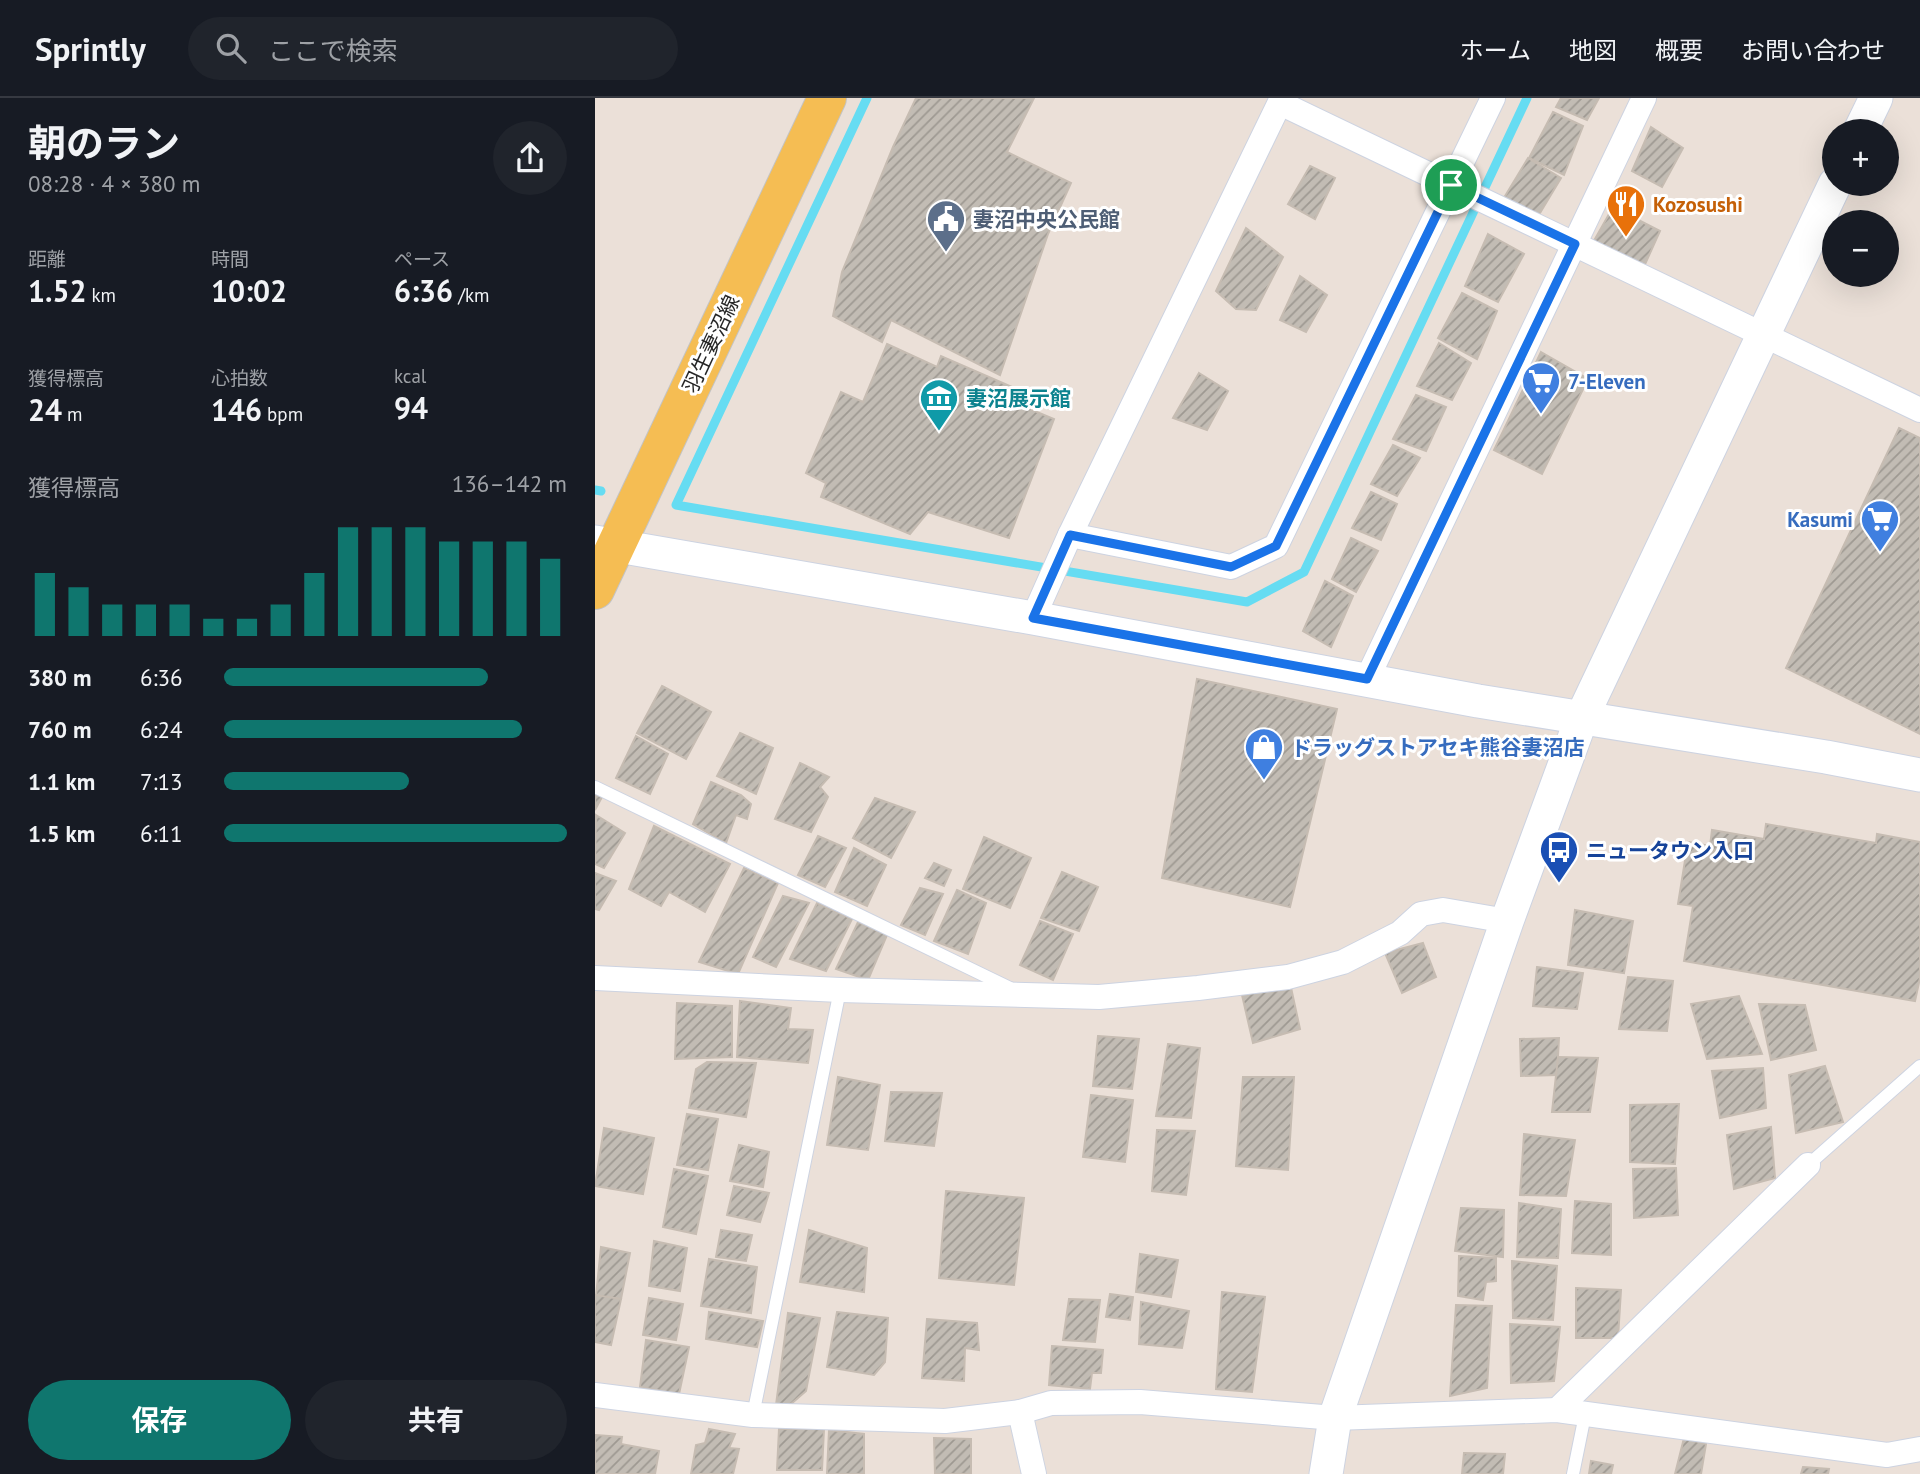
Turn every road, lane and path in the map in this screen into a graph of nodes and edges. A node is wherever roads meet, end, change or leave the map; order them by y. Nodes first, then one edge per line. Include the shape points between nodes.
1 (827, 98) edge
2 (1493, 98) edge
3 (1644, 98) edge
4 (1876, 98) edge
5 (1281, 100) edge
6 (1866, 119) edge
7 (1451, 185) junction
8 (1829, 196) edge
9 (1575, 244) junction
10 (1763, 334) junction
11 (1920, 410) edge
12 (1070, 535) junction
13 (605, 544) edge
14 (595, 590) edge
15 (1033, 618) junction
16 (1367, 679) junction
17 (1582, 717) junction
18 (1920, 775) edge
19 (595, 787) edge
20 (1507, 920) junction
21 (595, 978) edge
22 (840, 990) junction
23 (1023, 995) junction
24 (1920, 1066) edge
25 (1808, 1165) joint
26 (595, 1395) edge
27 (1557, 1410) junction
28 (1020, 1412) junction
29 (753, 1415) junction
30 (1585, 1415) junction
31 (1335, 1418) junction
32 (1920, 1449) edge
33 (1034, 1474) edge
34 (1326, 1474) edge
35 (1573, 1474) edge

1 - 13 main road, 羽生妻沼線
2 - 7 street
3 - 9 street
4 - 6 street
5 - 7 street
5 - 12 street
7 - 9 street
7 - 12 street via 1276,546 1231,567
8 - 10 street
9 - 10 street
9 - 16 street
10 - 11 street
10 - 17 street
12 - 15 street
13 - 14 main road, 羽生妻沼線
13 - 15 street
15 - 16 street
16 - 17 street
17 - 18 street
17 - 20 street
19 - 23 lane
20 - 23 street via 1443,910 1421,914 1382,944 1343,962 1288,977 1099,997
20 - 31 street
21 - 22 street
22 - 23 street
22 - 29 lane
24 - 25 lane
25 - 27 street
26 - 29 street
27 - 30 street
27 - 31 street
28 - 29 street via 945,1420
28 - 31 street via 1051,1403 1140,1402
28 - 33 street
30 - 32 street via 1887,1455
30 - 35 lane
31 - 34 street

